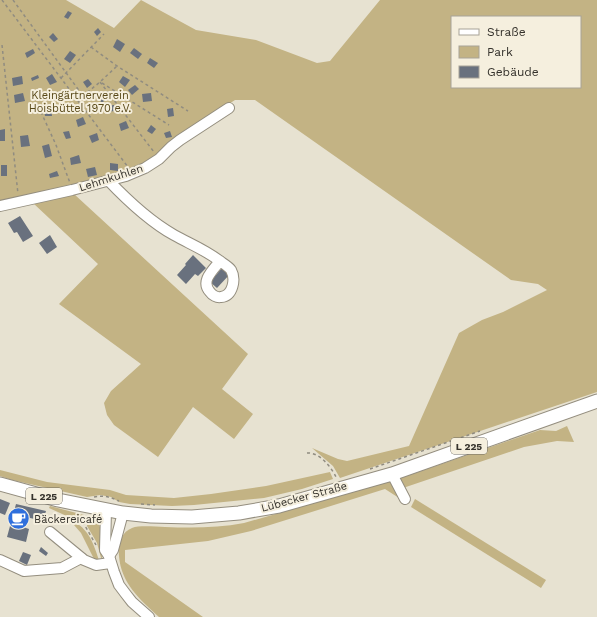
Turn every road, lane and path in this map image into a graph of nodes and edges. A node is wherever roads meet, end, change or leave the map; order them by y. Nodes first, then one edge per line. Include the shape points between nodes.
1 (2, 0) edge
2 (13, 0) edge
3 (104, 34) dead end
4 (2, 45) dead end
5 (91, 47) junction
6 (117, 66) junction
7 (66, 72) junction
8 (61, 78) junction
9 (100, 82) junction
10 (83, 96) junction
11 (78, 100) junction
12 (229, 108) dead end
13 (188, 111) dead end
14 (41, 112) dead end
15 (169, 126) dead end
16 (159, 159) junction
17 (133, 173) junction
18 (108, 180) junction
19 (72, 190) junction
20 (19, 202) junction
21 (0, 206) edge
22 (220, 261) dead end
23 (597, 401) edge
24 (486, 429) dead end
25 (307, 453) dead end
26 (367, 470) dead end
27 (392, 474) junction
28 (0, 484) edge
29 (341, 488) junction
30 (90, 497) dead end
31 (405, 499) dead end
32 (136, 503) dead end
33 (158, 505) dead end
34 (123, 507) junction
35 (106, 510) junction
36 (50, 532) dead end
37 (81, 558) junction
38 (0, 560) edge
39 (110, 560) junction
40 (149, 617) edge

1 - 8 path
2 - 7 path
3 - 5 path
4 - 20 path
5 - 6 path
5 - 7 path
6 - 9 path
6 - 13 path
7 - 8 path
7 - 10 path
8 - 11 path
9 - 10 path
9 - 15 path
9 - 16 path
10 - 11 path
11 - 17 path
12 - 16 street, Lehmkuhlen via 180,140
14 - 19 path
16 - 17 street, Lehmkuhlen
17 - 18 street, Lehmkuhlen
18 - 19 street, Lehmkuhlen
18 - 22 street via 150,219
19 - 20 street, Lehmkuhlen
20 - 21 street, Lehmkuhlen
23 - 27 main road, Lübecker Straße / L 225
24 - 26 path
25 - 29 path via 312,453 328,464
27 - 29 main road, Lübecker Straße / L 225
27 - 31 street
28 - 35 main road, Lübecker Straße / L 225
29 - 34 main road, Lübecker Straße / L 225 via 279,506 232,514 192,517 151,516
30 - 34 path via 111,497
32 - 33 path
34 - 35 main road, Lübecker Straße / L 225
34 - 39 street
35 - 39 street via 105,544
36 - 37 street
37 - 38 street via 62,568 24,571
37 - 39 street via 96,565
39 - 40 street via 125,593

